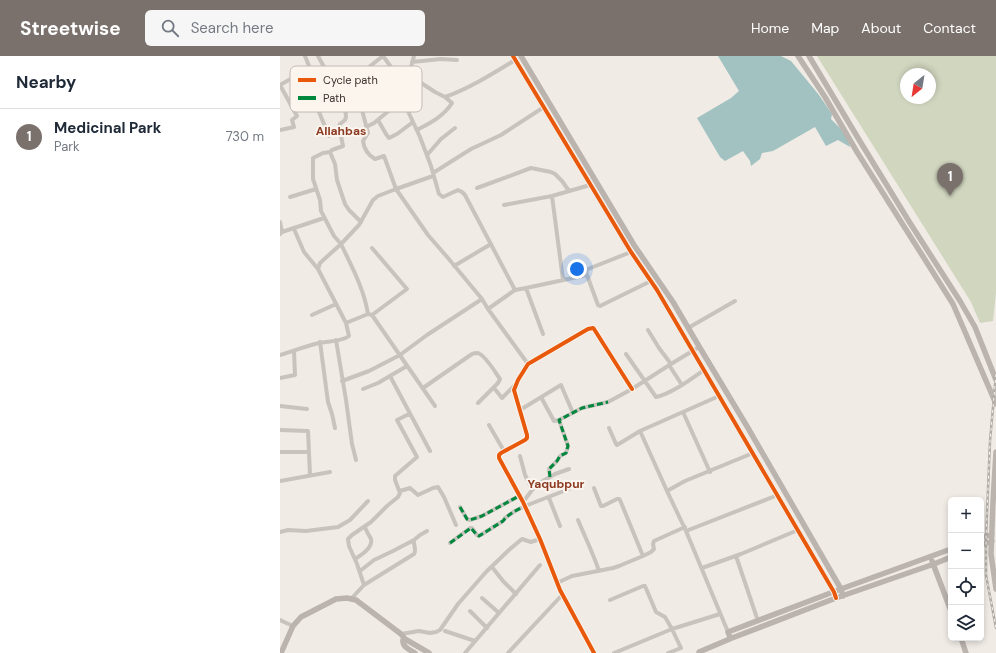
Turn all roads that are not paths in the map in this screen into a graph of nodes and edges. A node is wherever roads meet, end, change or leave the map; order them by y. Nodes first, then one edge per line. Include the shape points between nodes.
1 (306, 56) edge
2 (318, 56) edge
3 (383, 56) edge
4 (414, 56) edge
5 (521, 56) edge
6 (798, 56) edge
7 (809, 56) edge
8 (514, 58) edge
9 (457, 60) dead end
10 (412, 62) junction
11 (308, 66) edge
12 (323, 66) edge
13 (370, 66) edge
14 (390, 66) edge
15 (411, 66) edge
16 (290, 79) edge
17 (422, 83) edge
18 (280, 85) edge
19 (445, 96) junction
20 (290, 104) edge
21 (544, 107) junction
22 (294, 112) edge
23 (319, 112) edge
24 (346, 112) edge
25 (362, 112) edge
26 (387, 112) edge
27 (408, 112) edge
28 (378, 120) junction
29 (413, 122) junction
30 (366, 127) junction
31 (455, 128) dead end
32 (280, 130) edge
33 (417, 130) junction
34 (329, 136) dead end
35 (330, 152) junction
36 (426, 155) junction
37 (433, 175) junction
38 (590, 185) junction
39 (477, 188) dead end
40 (316, 189) junction
41 (396, 189) junction
42 (569, 191) junction
43 (552, 196) junction
44 (290, 197) dead end
45 (504, 205) dead end
46 (324, 218) junction
47 (280, 222) edge
48 (361, 222) junction
49 (294, 228) junction
50 (281, 233) edge
51 (341, 244) junction
52 (491, 244) junction
53 (634, 245) junction
54 (372, 248) dead end
55 (630, 250) junction
56 (454, 266) junction
57 (318, 269) junction
58 (587, 275) junction
59 (563, 280) junction
60 (651, 281) junction
61 (526, 288) junction
62 (515, 290) junction
63 (482, 299) junction
64 (736, 300) dead end
65 (336, 304) junction
66 (488, 309) junction
67 (370, 314) junction
68 (312, 315) dead end
69 (346, 323) junction
70 (688, 328) junction
71 (648, 330) dead end
72 (542, 334) dead end
73 (336, 340) junction
74 (320, 342) junction
75 (699, 347) junction
76 (294, 351) junction
77 (692, 351) junction
78 (626, 354) dead end
79 (280, 355) edge
80 (400, 355) junction
81 (528, 364) junction
82 (670, 364) junction
83 (407, 366) junction
84 (704, 370) junction
85 (390, 376) junction
86 (280, 378) edge
87 (996, 380) edge
88 (342, 381) junction
89 (644, 381) junction
90 (516, 384) junction
91 (682, 385) junction
92 (423, 388) junction
93 (494, 388) junction
94 (632, 388) junction
95 (362, 389) dead end
96 (719, 396) junction
97 (541, 397) junction
98 (478, 403) dead end
99 (996, 404) edge
100 (280, 406) edge
101 (435, 406) dead end
102 (307, 409) dead end
103 (520, 410) junction
104 (683, 412) junction
105 (572, 413) junction
106 (409, 414) junction
107 (559, 420) junction
108 (489, 424) dead end
109 (335, 428) dead end
110 (609, 428) dead end
111 (280, 430) edge
112 (640, 431) junction
113 (430, 451) dead end
114 (504, 451) junction
115 (280, 452) edge
116 (309, 452) junction
117 (996, 452) edge
118 (753, 453) junction
119 (520, 456) dead end
120 (356, 460) dead end
121 (569, 469) dead end
122 (330, 472) dead end
123 (710, 472) junction
124 (310, 475) junction
125 (550, 477) junction
126 (280, 481) edge
127 (594, 488) dead end
128 (532, 489) junction
129 (568, 489) dead end
130 (667, 490) junction
131 (400, 491) junction
132 (778, 495) junction
133 (519, 496) junction
134 (549, 498) junction
135 (368, 501) dead end
136 (524, 504) junction
137 (460, 507) dead end
138 (578, 520) dead end
139 (456, 525) dead end
140 (560, 526) dead end
141 (364, 527) junction
142 (685, 529) junction
143 (798, 530) junction
144 (426, 531) dead end
145 (280, 532) edge
146 (992, 534) junction
147 (984, 537) edge
148 (540, 539) junction
149 (414, 540) junction
150 (992, 541) junction
151 (450, 543) dead end
152 (984, 544) edge
153 (948, 550) edge
154 (643, 556) junction
155 (736, 556) junction
156 (931, 557) junction
157 (948, 558) edge
158 (355, 559) junction
159 (934, 564) junction
160 (540, 565) dead end
161 (492, 567) junction
162 (702, 568) junction
163 (360, 571) junction
164 (599, 571) junction
165 (557, 583) junction
166 (364, 585) junction
167 (840, 589) junction
168 (996, 589) edge
169 (516, 594) junction
170 (562, 595) junction
171 (835, 595) junction
172 (843, 596) junction
173 (482, 598) dead end
174 (351, 599) junction
175 (610, 600) dead end
176 (949, 605) edge
177 (470, 611) dead end
178 (499, 613) junction
179 (720, 614) junction
180 (280, 620) edge
181 (758, 621) junction
182 (293, 626) junction
183 (487, 628) junction
184 (672, 629) junction
185 (446, 632) dead end
186 (728, 632) junction
187 (403, 637) junction
188 (732, 638) junction
189 (475, 641) junction
190 (962, 641) edge
191 (281, 653) edge
192 (415, 653) edge
193 (429, 653) edge
194 (465, 653) edge
195 (508, 653) edge
196 (594, 653) edge
197 (614, 653) edge
198 (668, 653) edge
199 (699, 653) edge
200 (966, 653) edge

1 - 11 street
2 - 12 street
3 - 13 street
3 - 14 street
4 - 10 street
5 - 53 street
6 - 99 street via 953,304
7 - 87 street via 960,301 982,344
8 - 19 street via 484,79
8 - 21 street
9 - 10 street
10 - 15 street
16 - 18 street
17 - 19 street
18 - 20 street
19 - 33 street via 451,101 451,105 433,122
21 - 37 street via 501,135 471,148
21 - 38 street
22 - 32 street via 296,116 292,120 294,127
23 - 34 street
24 - 35 street via 345,120 339,126 343,146
25 - 30 street
26 - 28 street
27 - 29 street
28 - 29 street via 390,138
28 - 30 street
29 - 33 street
30 - 41 street via 368,134 363,141 364,147 375,159 384,156
31 - 36 street
33 - 36 street
35 - 40 street via 313,158
35 - 48 street via 346,204
36 - 37 street
37 - 41 street
37 - 52 street via 441,196 458,190 465,195
38 - 42 street
38 - 55 street
39 - 42 street via 534,168 555,174
40 - 44 street
40 - 46 street
41 - 48 street via 373,200
41 - 56 street via 428,235
42 - 43 street
43 - 45 street
43 - 59 street
46 - 49 street
46 - 51 street
47 - 50 street
48 - 51 street
49 - 50 street
49 - 57 street via 304,252
51 - 57 street via 320,263
51 - 67 street
52 - 56 street
52 - 62 street
53 - 55 street
53 - 70 street
54 - 67 street via 406,289
55 - 58 street via 588,269
55 - 60 street
56 - 63 street
57 - 65 street
58 - 59 street
58 - 60 street via 600,306
59 - 61 street
60 - 77 street
61 - 62 street
61 - 72 street
62 - 66 street
63 - 66 street
63 - 80 street
64 - 70 street
65 - 68 street
65 - 69 street
66 - 81 street
67 - 69 street
67 - 80 street
69 - 73 street via 348,338
70 - 75 street
71 - 82 street
73 - 74 street
73 - 88 street
74 - 76 street
74 - 109 street via 328,402
75 - 77 street
75 - 167 street
76 - 79 street
76 - 86 street via 295,375
77 - 82 street
77 - 84 street
78 - 89 street
80 - 83 street
80 - 88 street
81 - 90 street
81 - 94 street via 593,328
82 - 89 street
82 - 91 street
83 - 85 street
83 - 92 street
84 - 91 street
84 - 96 street
85 - 95 street
85 - 106 street
88 - 120 street
89 - 91 street via 656,397
89 - 94 street
90 - 93 street via 502,398
90 - 103 street via 514,390
92 - 93 street via 477,353 487,360 500,379
92 - 101 street
93 - 98 street
94 - 105 street via 608,402
96 - 104 street
96 - 118 street
97 - 103 street
97 - 105 street via 561,385
97 - 107 street via 554,421
100 - 102 street
103 - 114 street via 527,438
104 - 112 street
104 - 123 street
105 - 107 street
106 - 113 street
106 - 131 street via 397,420 417,457 395,476
107 - 125 street via 568,446 566,453 549,469
108 - 114 street
110 - 112 street via 617,445
111 - 116 street via 308,431
112 - 130 street
114 - 133 street via 498,458
115 - 116 street
116 - 124 street
117 - 146 street
118 - 123 street
118 - 132 street
119 - 128 street
121 - 125 street
122 - 124 street
123 - 130 street
124 - 126 street
125 - 128 street
127 - 154 street via 601,506 620,500
128 - 136 street
129 - 134 street
130 - 142 street
131 - 139 street via 410,488 418,495 439,488
131 - 141 street via 398,497
132 - 142 street
132 - 143 street
133 - 136 street
133 - 137 street via 470,520
134 - 136 street
134 - 140 street
135 - 145 street via 350,520 338,527
136 - 148 street
136 - 151 street via 504,521 479,536 470,528
138 - 164 street
141 - 158 street via 371,542 365,552
141 - 158 street via 348,539
142 - 154 street via 654,541 654,549
142 - 162 street
143 - 155 street
143 - 171 street
144 - 149 street
146 - 147 street
146 - 150 street
148 - 161 street via 531,542 522,539
148 - 165 street
149 - 163 street via 374,560
149 - 166 street via 416,552 412,556
150 - 152 street
150 - 168 street via 991,554
153 - 156 street
154 - 164 street
155 - 162 street
155 - 181 street
156 - 159 street
156 - 167 street
157 - 159 street
158 - 163 street
159 - 172 street
159 - 176 street
160 - 169 street
161 - 169 street
161 - 187 street via 458,604 440,630 430,633 419,631
162 - 179 street
163 - 166 street
164 - 165 street via 572,576
165 - 170 street
166 - 174 street
167 - 171 street
167 - 172 street
169 - 178 street
170 - 195 street
170 - 196 street
171 - 172 street
171 - 181 street
171 - 188 street
173 - 178 street
174 - 182 street via 336,598 301,618
174 - 187 street via 370,610
175 - 184 street via 645,586 656,612 663,616
177 - 183 street
178 - 183 street
179 - 184 street
179 - 186 street
180 - 182 street
181 - 186 street
182 - 191 street
183 - 189 street
184 - 197 street
184 - 198 street via 681,648
185 - 189 street
186 - 188 street
187 - 192 street via 404,646
187 - 193 street
188 - 199 street
189 - 194 street
190 - 200 street

